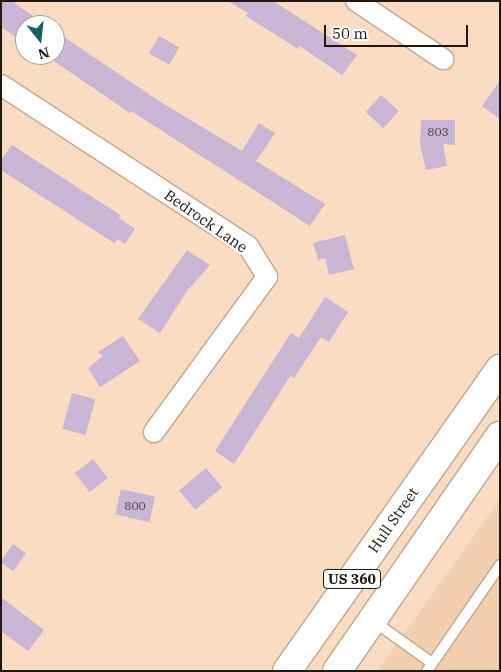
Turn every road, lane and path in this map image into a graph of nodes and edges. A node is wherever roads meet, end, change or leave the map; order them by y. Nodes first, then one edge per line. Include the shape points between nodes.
1 (356, 1) edge
2 (443, 59) dead end
3 (1, 85) edge
4 (500, 369) edge
5 (154, 432) dead end
6 (500, 436) edge
7 (500, 565) edge
8 (371, 620) junction
9 (429, 667) edge
10 (287, 671) edge
11 (338, 671) edge

1 - 2 street
3 - 5 street, Bedrock Lane via 248,246 267,277
4 - 10 main road, Hull Street / US 360
6 - 8 main road, US 360
7 - 9 lane
8 - 9 lane
8 - 11 main road, US 360

